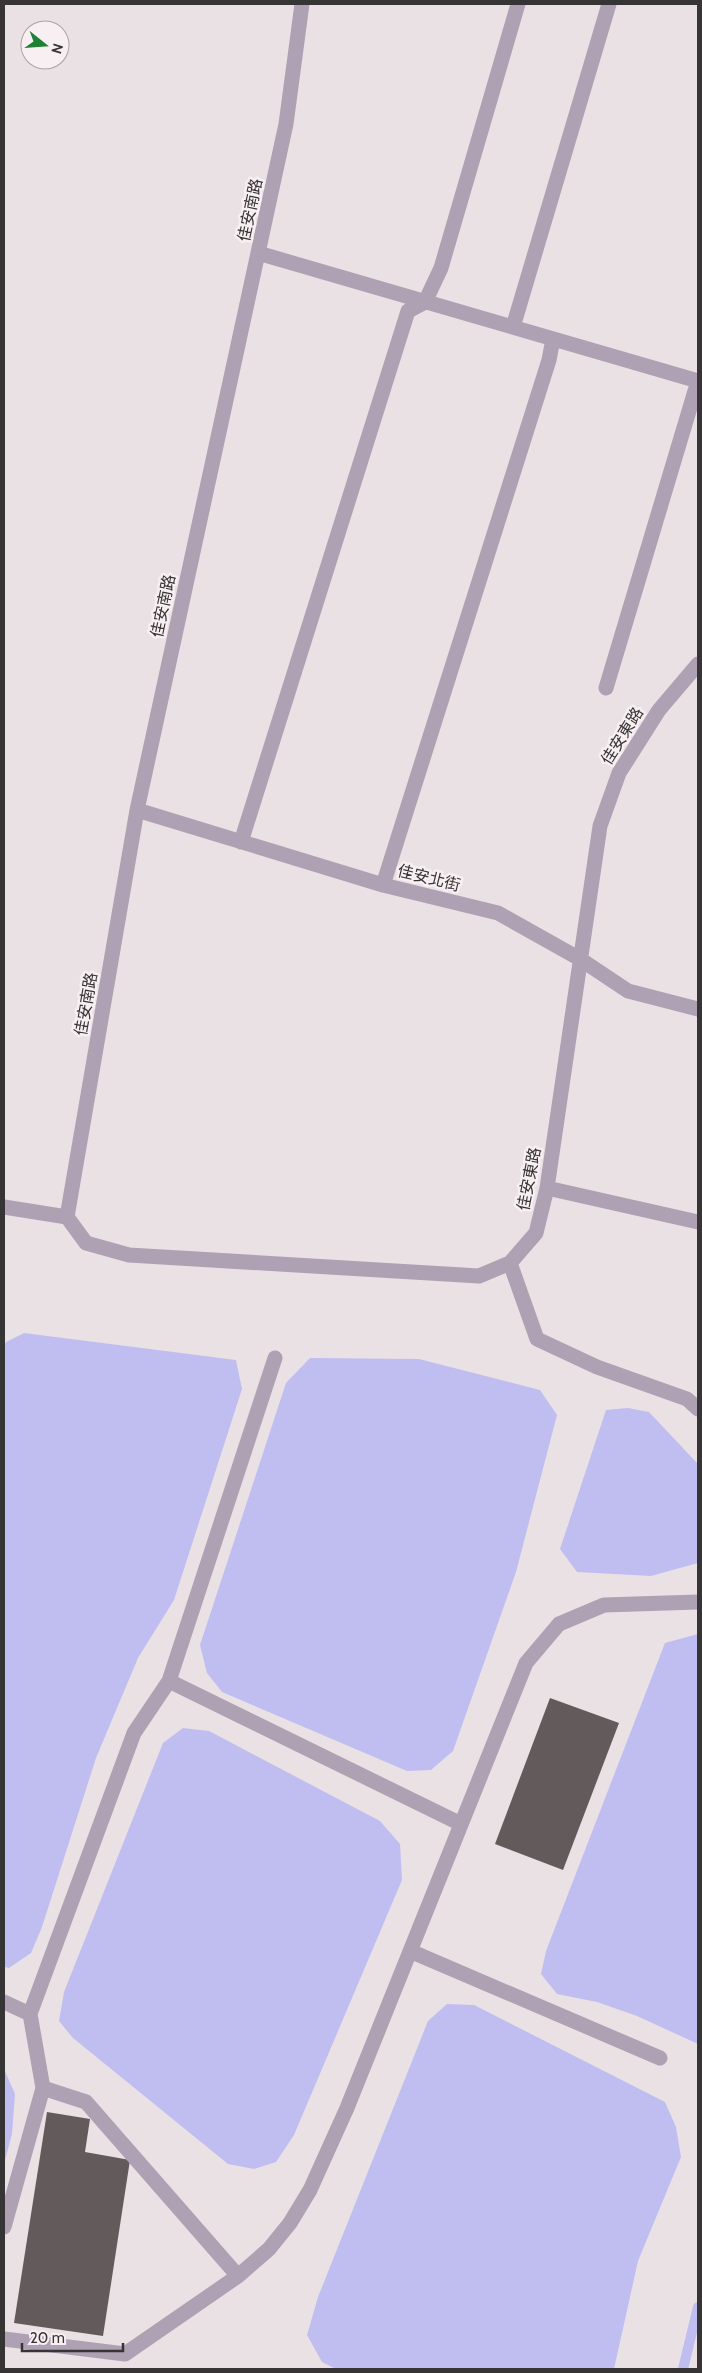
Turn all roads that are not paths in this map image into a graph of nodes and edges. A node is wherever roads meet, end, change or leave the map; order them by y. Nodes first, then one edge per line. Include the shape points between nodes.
1 (302, 4) edge
2 (518, 4) edge
3 (609, 4) edge
4 (258, 253) junction
5 (425, 302) junction
6 (513, 327) junction
7 (554, 339) junction
8 (698, 381) edge
9 (698, 664) edge
10 (606, 688) dead end
11 (137, 810) junction
12 (241, 842) junction
13 (383, 885) junction
14 (580, 959) junction
15 (698, 1009) edge
16 (546, 1188) junction
17 (4, 1208) edge
18 (67, 1217) junction
19 (698, 1222) edge
20 (510, 1263) junction
21 (275, 1358) dead end
22 (698, 1409) edge
23 (698, 1602) edge
24 (169, 1680) junction
25 (461, 1824) junction
26 (410, 1952) junction
27 (4, 2002) edge
28 (30, 2014) junction
29 (660, 2058) dead end
30 (43, 2088) junction
31 (4, 2227) edge
32 (238, 2276) junction
33 (4, 2339) edge

1 - 4 street, 佳安南路 via 286,124
2 - 5 street via 441,268
3 - 6 street
4 - 5 street
4 - 11 street, 佳安南路
5 - 6 street
5 - 12 street via 408,311
6 - 7 street
7 - 8 street
7 - 13 street
8 - 10 street
9 - 14 street, 佳安東路 via 659,710 618,773 600,826
11 - 12 street, 佳安北街
11 - 18 street, 佳安南路
12 - 13 street, 佳安北街
13 - 14 street, 佳安北街 via 498,913
14 - 15 street, 佳安北街 via 628,991
14 - 16 street, 佳安東路
16 - 19 street
16 - 20 street, 佳安東路 via 536,1233
17 - 18 street
18 - 20 street, 佳安東路 via 86,1243 129,1255 479,1276
20 - 22 street via 537,1339 597,1367 687,1399
21 - 24 street
23 - 25 street via 604,1605 559,1624 526,1663
24 - 25 street
24 - 28 street via 134,1732
25 - 26 street
26 - 29 street
26 - 32 street via 310,2190 269,2249
27 - 28 street
28 - 30 street
30 - 31 street
30 - 32 street via 86,2102
32 - 33 street via 125,2354

